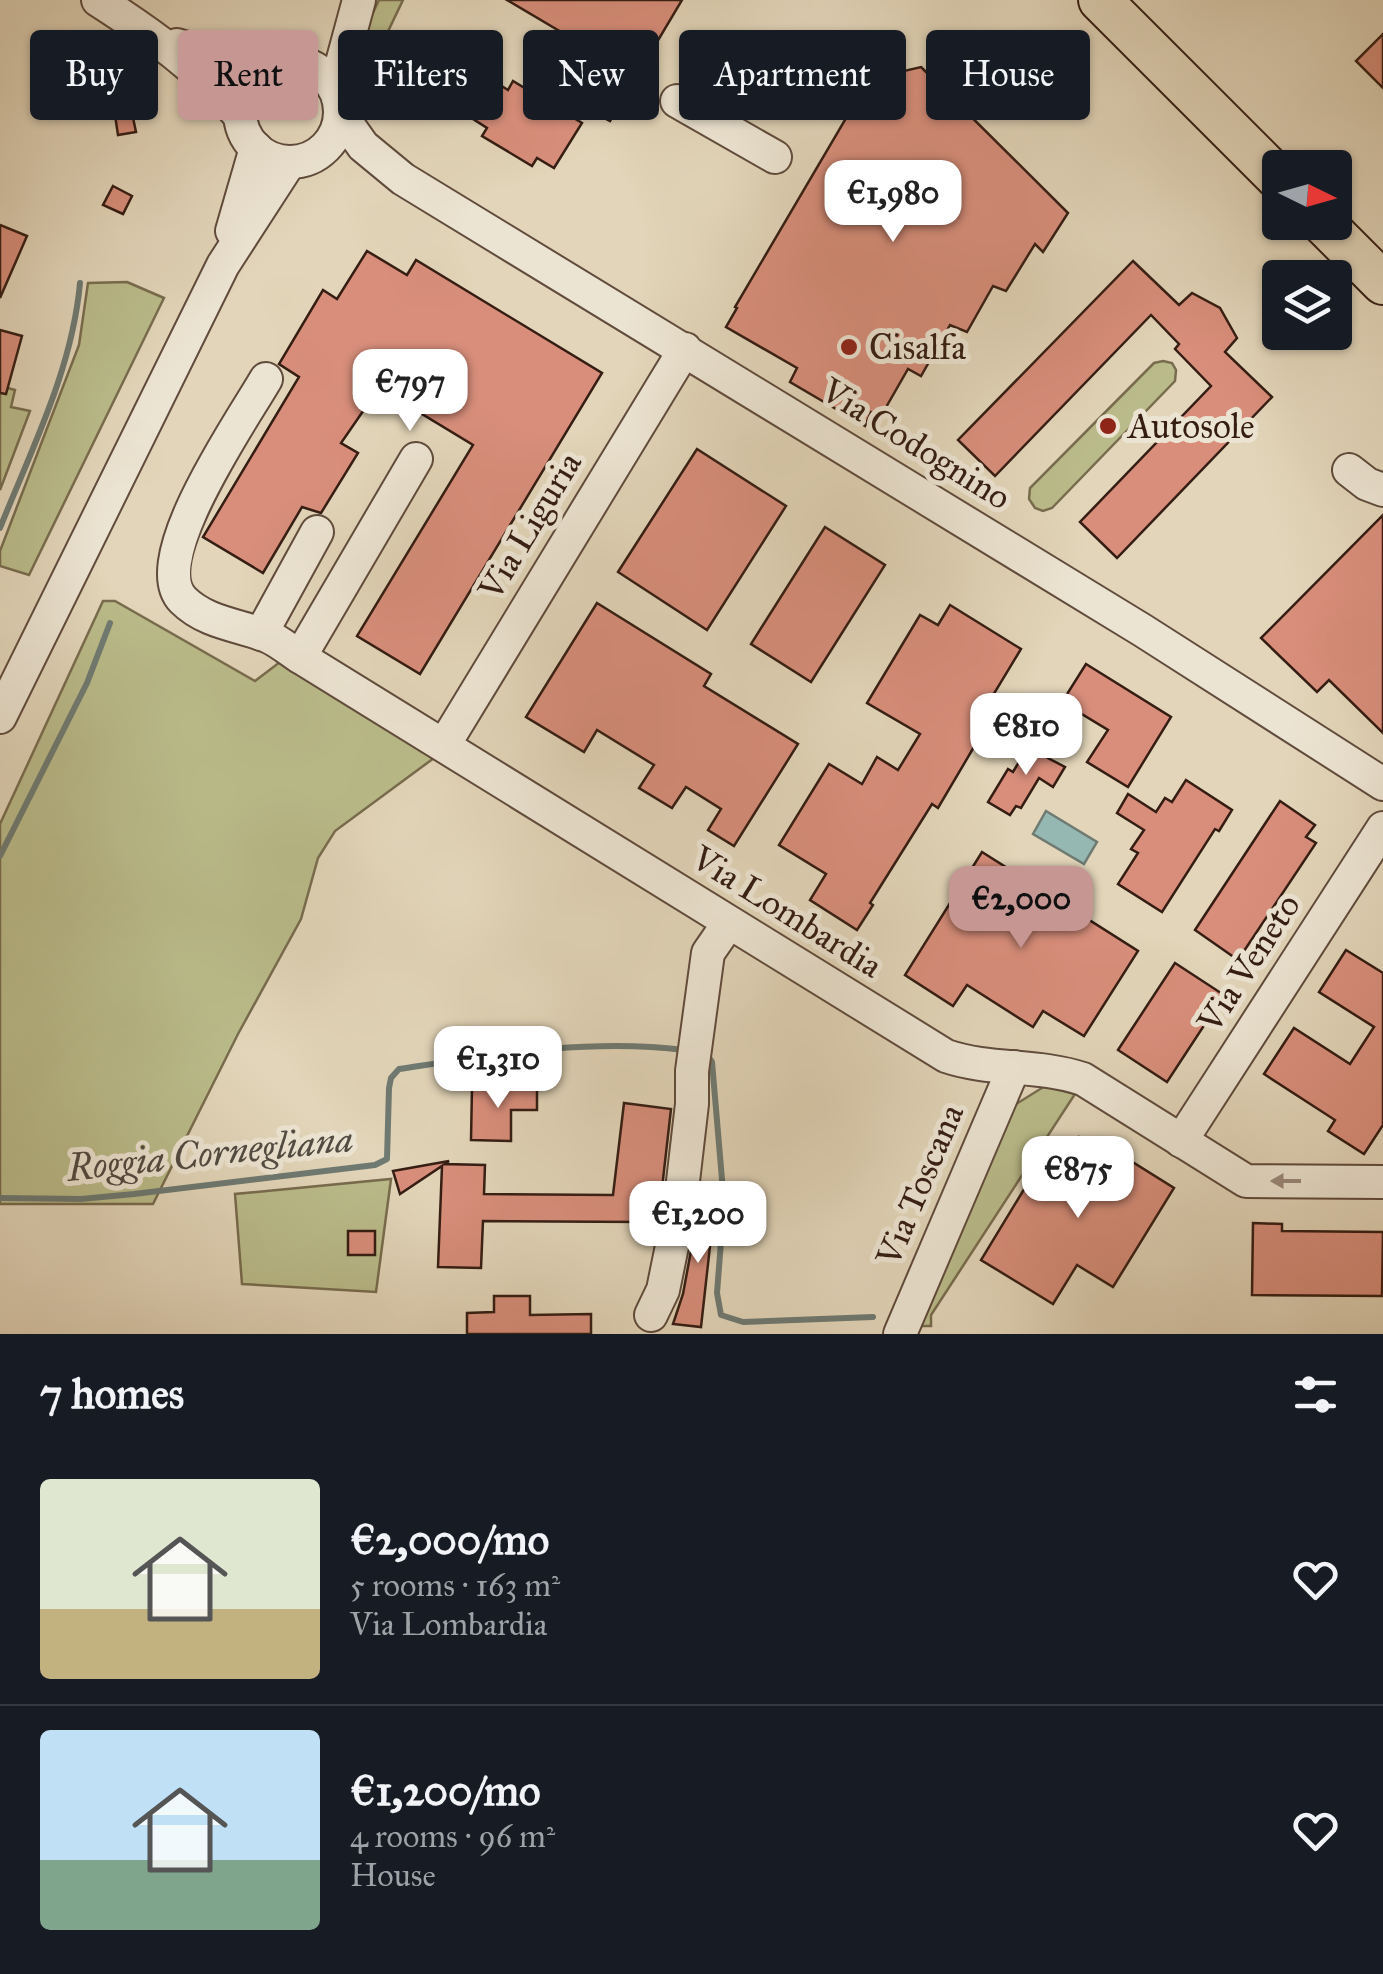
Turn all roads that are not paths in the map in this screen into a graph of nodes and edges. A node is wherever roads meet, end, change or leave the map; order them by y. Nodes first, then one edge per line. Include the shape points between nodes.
1 (98, 0) edge
2 (1100, 0) edge
3 (357, 4) edge
4 (140, 19) edge
5 (352, 30) edge
6 (178, 38) edge
7 (318, 43) edge
8 (178, 53) edge
9 (318, 73) edge
10 (677, 100) dead end
11 (338, 102) joint
12 (241, 120) edge
13 (348, 120) edge
14 (256, 148) junction
15 (775, 156) dead end
16 (302, 159) junction
17 (1262, 162) edge
18 (403, 179) junction
19 (1340, 240) edge
20 (222, 265) junction
21 (1383, 283) edge
22 (686, 350) junction
23 (266, 379) dead end
24 (416, 459) dead end
25 (1350, 470) dead end
26 (1383, 490) edge
27 (317, 532) dead end
28 (261, 634) junction
29 (300, 657) junction
30 (0, 717) edge
31 (444, 745) junction
32 (1383, 784) edge
33 (1383, 828) edge
34 (728, 924) junction
35 (1014, 1068) junction
36 (1181, 1141) junction
37 (1383, 1182) edge
38 (651, 1315) dead end
39 (900, 1334) edge

1 - 4 street
2 - 17 main road
3 - 5 street
3 - 7 street
4 - 6 street
4 - 8 street
9 - 11 street
10 - 15 street
11 - 16 street via 337,132 328,146
12 - 14 street
13 - 18 street, Via Codognino via 363,146
14 - 16 street via 266,156
14 - 20 street
16 - 18 street, Via Codognino via 353,163
16 - 20 street
18 - 22 street, Via Codognino
19 - 21 main road
20 - 30 street
22 - 31 street, Via Liguria
22 - 32 street, Via Codognino
23 - 28 street, Via Lombardia via 184,524 173,571 185,602 224,625
24 - 29 street
25 - 26 street
27 - 28 street
28 - 29 street, Via Lombardia
29 - 31 street, Via Lombardia
31 - 34 street, Via Lombardia
33 - 36 street, Via Veneto
34 - 35 street, Via Lombardia via 946,1056
34 - 38 street via 713,942 706,968 680,1207 663,1290
35 - 36 street, Via Lombardia via 1082,1079
35 - 39 street, Via Toscana
37 -> 36 street, Via Lombardia via 1246,1181

